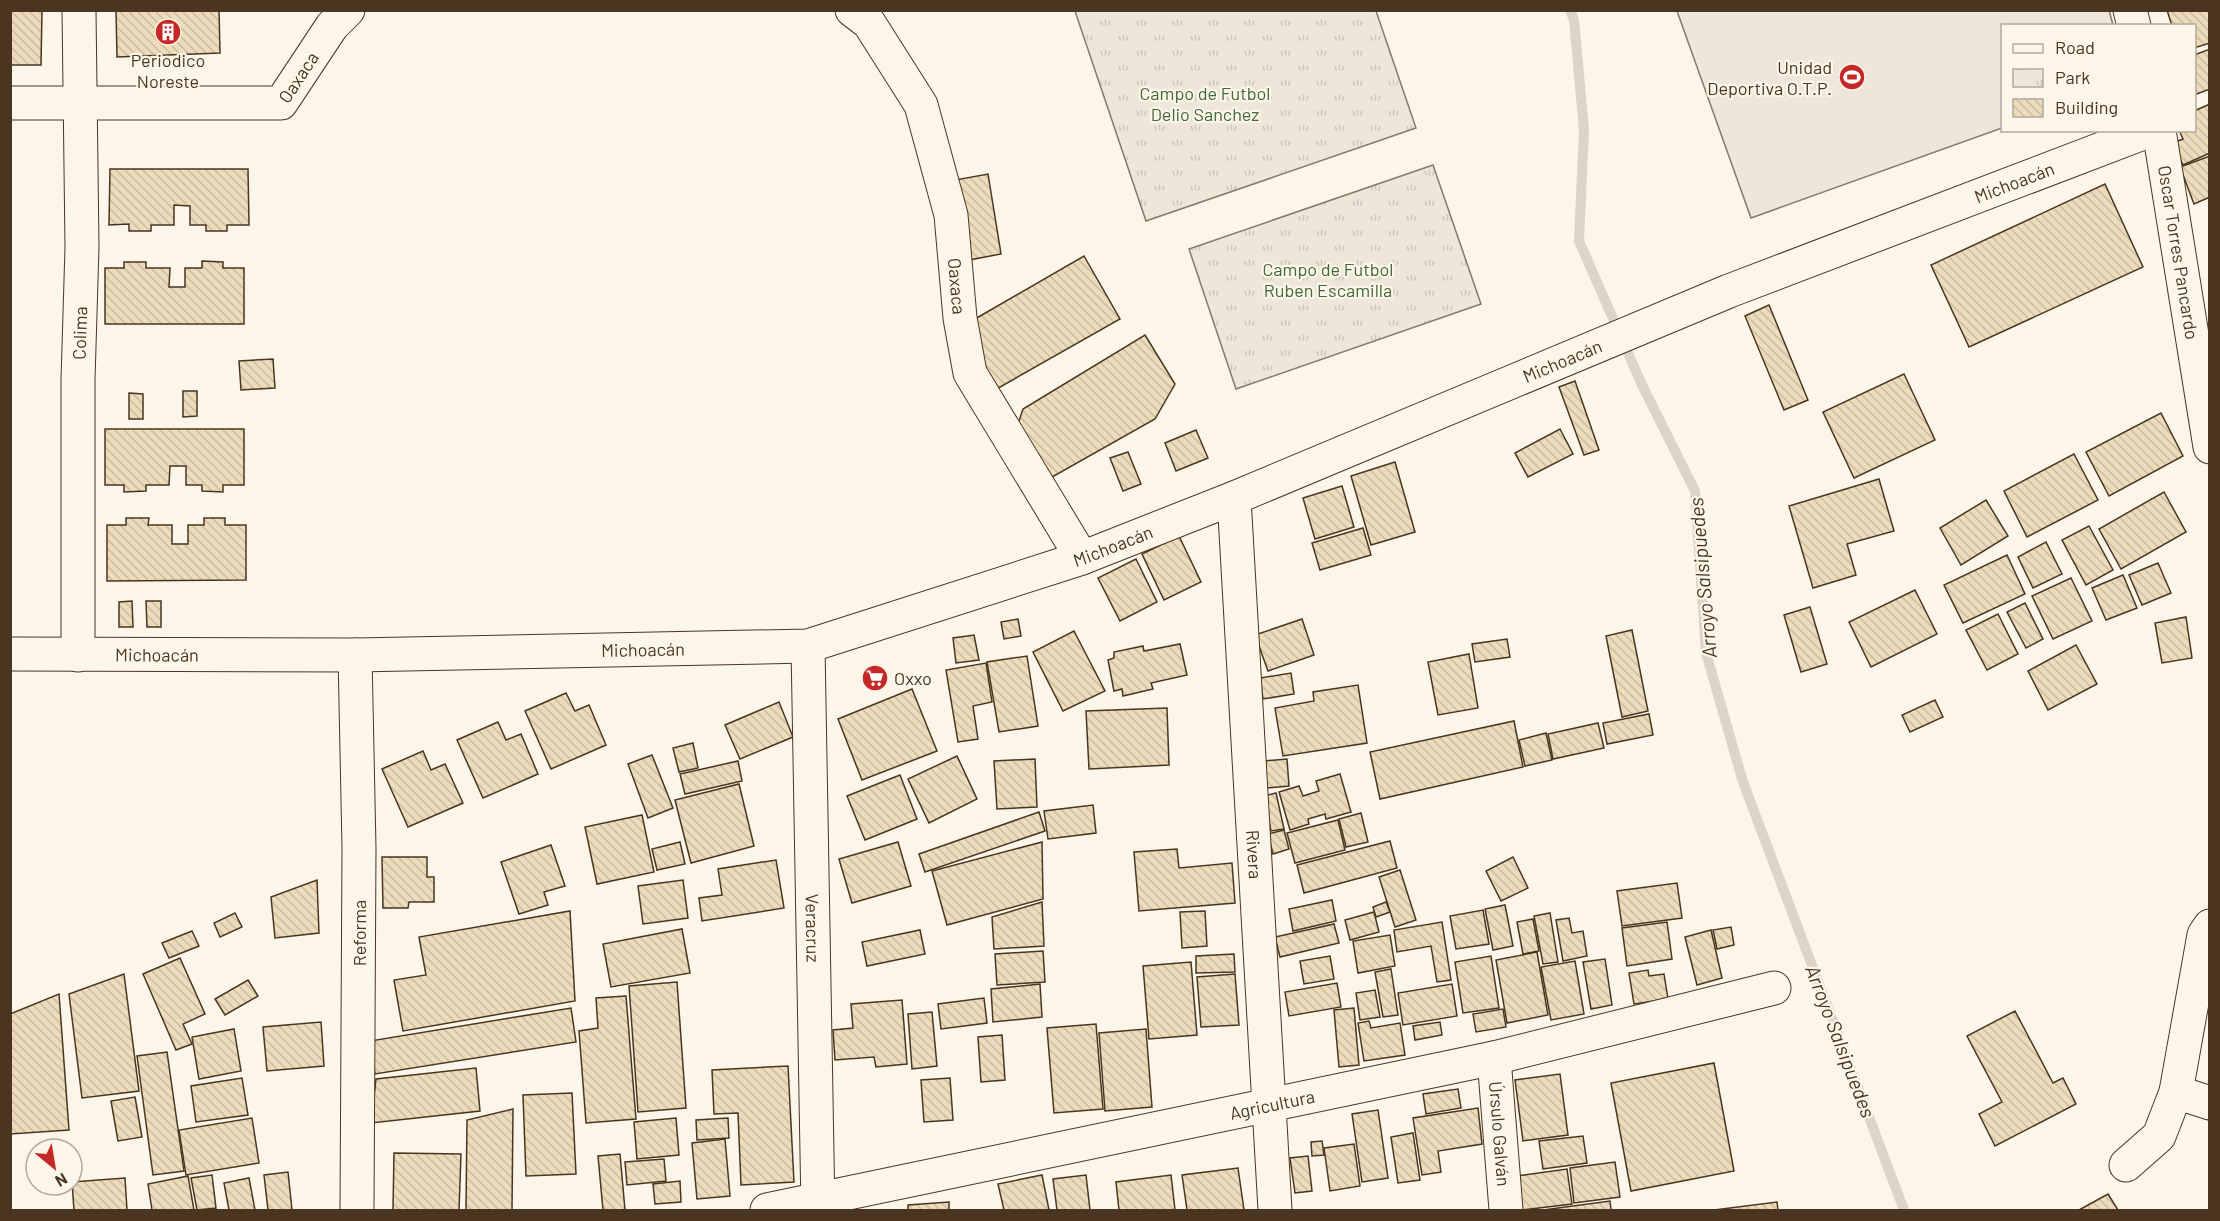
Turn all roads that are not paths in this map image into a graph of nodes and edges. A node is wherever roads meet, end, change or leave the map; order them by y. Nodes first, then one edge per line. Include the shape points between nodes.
1 (79, 10) edge
2 (348, 10) edge
3 (852, 10) edge
4 (10, 103) edge
5 (79, 103) junction
6 (2146, 132) edge
7 (2159, 132) edge
8 (2210, 447) edge
9 (1234, 498) junction
10 (1082, 558) junction
11 (808, 646) junction
12 (10, 654) edge
13 (78, 655) junction
14 (355, 655) junction
15 (2210, 926) edge
16 (1774, 988) dead end
17 (1494, 1058) junction
18 (2175, 1092) junction
19 (2210, 1103) edge
20 (1268, 1106) junction
21 (2126, 1166) dead end
22 (818, 1204) edge
23 (357, 1210) edge
24 (766, 1210) edge
25 (1275, 1210) edge
26 (1506, 1210) edge

1 - 5 street, Colima
2 - 5 street, Oaxaca via 332,26 281,103
3 - 10 street, Oaxaca via 869,23 921,105 951,215 960,318 970,373
4 - 5 street, Oaxaca
5 - 13 street, Colima
6 - 9 street, Michoacán via 1729,291
7 - 8 street, Oscar Torres Pancardo
9 - 10 street, Michoacán
9 - 20 street, Rivera
10 - 11 street, Michoacán
11 - 14 street, Michoacán
11 - 22 street, Veracruz
12 - 13 street, Michoacán
13 - 14 street, Michoacán
14 - 23 street, Reforma via 359,848
15 - 18 street via 2204,935
16 - 17 street, Agricultura
17 - 20 street, Agricultura
17 - 26 street, Úrsulo Galván
18 - 19 street
18 - 21 street via 2159,1136
20 - 22 street, Agricultura
20 - 25 street, Rivera
22 - 24 street, Agricultura

